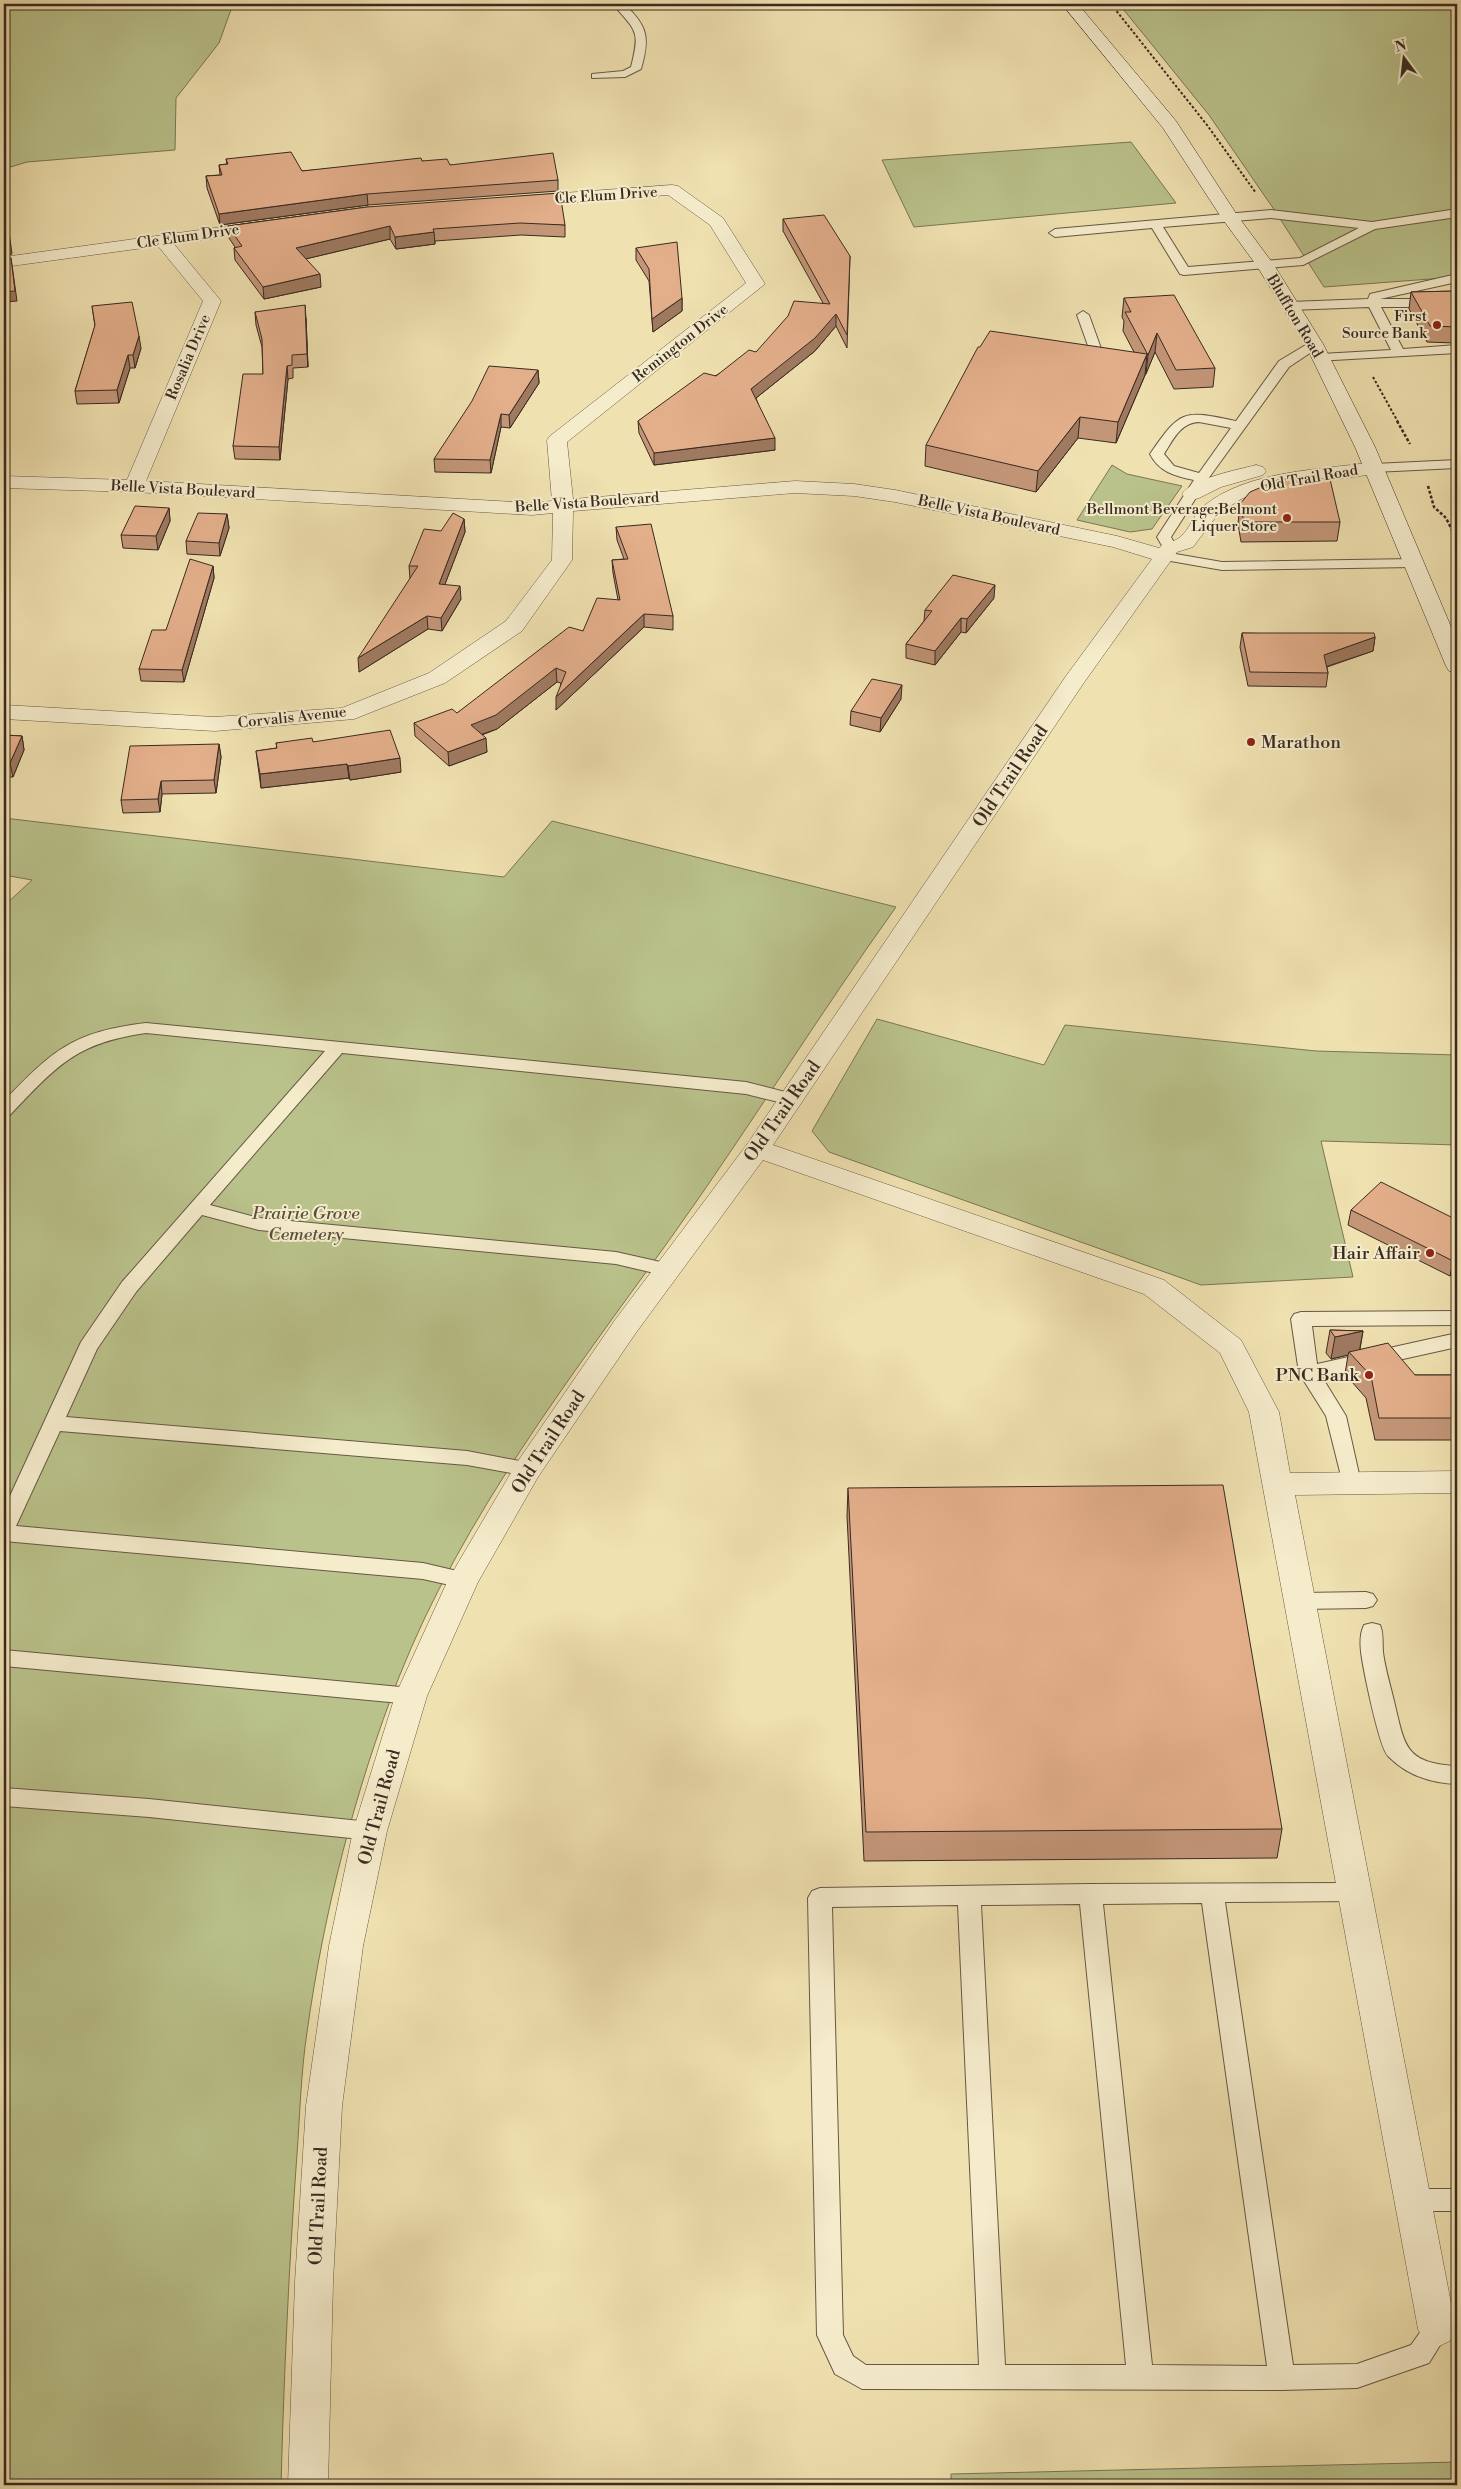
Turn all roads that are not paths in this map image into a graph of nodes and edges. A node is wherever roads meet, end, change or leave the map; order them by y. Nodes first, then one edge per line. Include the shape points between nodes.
1 (618, 4) edge
2 (1070, 4) edge
3 (596, 76) dead end
4 (672, 190) joint
5 (505, 202) edge
6 (1457, 213) edge
7 (1230, 218) junction
8 (280, 224) edge
9 (1155, 224) junction
10 (1372, 226) junction
11 (1055, 233) dead end
12 (162, 240) junction
13 (4, 262) edge
14 (1265, 266) junction
15 (1457, 278) edge
16 (1457, 303) edge
17 (1374, 305) junction
18 (1290, 306) junction
19 (1082, 315) dead end
20 (1457, 349) edge
21 (1317, 351) junction
22 (1399, 353) junction
23 (1097, 354) edge
24 (1239, 426) junction
25 (1457, 464) edge
26 (1374, 468) junction
27 (4, 482) edge
28 (134, 486) junction
29 (1197, 486) junction
30 (563, 506) junction
31 (1167, 552) junction
32 (1414, 563) junction
33 (1457, 666) edge
34 (4, 712) edge
35 (337, 1048) junction
36 (791, 1099) junction
37 (4, 1111) edge
38 (757, 1149) junction
39 (197, 1207) junction
40 (667, 1270) junction
41 (1457, 1318) edge
42 (1457, 1340) edge
43 (1309, 1373) junction
44 (53, 1423) junction
45 (528, 1469) junction
46 (1457, 1482) edge
47 (1351, 1483) junction
48 (1278, 1484) junction
49 (4, 1532) edge
50 (463, 1580) junction
51 (1366, 1600) dead end
52 (1300, 1601) junction
53 (1372, 1631) dead end
54 (4, 1658) edge
55 (410, 1696) junction
56 (1457, 1775) edge
57 (4, 1797) edge
58 (370, 1831) junction
59 (1212, 1892) junction
60 (1355, 1892) junction
61 (1090, 1894) junction
62 (969, 1896) junction
63 (1414, 2200) junction
64 (1457, 2200) edge
65 (1436, 2329) joint
66 (993, 2377) junction
67 (1140, 2377) junction
68 (1282, 2378) junction
69 (308, 2485) edge

1 - 3 lane via 642,30 636,69 625,74
2 - 7 street, Bluffton Road via 1170,125
4 - 5 street, Cle Elum Drive
4 - 30 street, Remington Drive via 717,222 756,284 556,440
6 - 10 lane
7 - 9 lane
7 - 10 lane via 1271,214
7 - 14 street, Bluffton Road
8 - 12 street, Cle Elum Drive
9 - 11 lane
9 - 14 lane via 1184,271
10 - 14 lane via 1303,261
12 - 13 street, Cle Elum Drive
12 - 28 street, Rosalia Drive via 212,301
14 - 18 street, Bluffton Road
15 - 17 lane via 1379,294 1374,297
16 - 17 lane
17 - 18 lane via 1328,303
17 - 22 lane
18 - 21 street, Bluffton Road
19 - 23 lane
20 - 22 lane
21 - 22 lane
21 - 24 lane via 1284,364
21 - 26 street, Bluffton Road
24 - 29 lane
24 - 29 lane via 1187,420 1179,424 1157,454 1159,462 1166,468
25 - 26 lane
26 - 29 street, Old Trail Road via 1289,465
26 - 31 street, Old Trail Road via 1262,484 1234,495 1211,510 1186,543
26 - 32 street, Bluffton Road
27 - 28 street, Belle Vista Boulevard
28 - 30 street, Belle Vista Boulevard via 532,509
29 - 31 lane via 1164,538
30 - 31 street, Belle Vista Boulevard via 795,487 854,490
30 - 34 street, Corvalis Avenue via 562,560 514,626 436,678 346,714 215,724
31 - 32 lane via 1222,566
31 - 36 street, Old Trail Road via 1068,690
32 - 33 street, Bluffton Road
35 - 36 lane via 746,1088
35 - 37 lane via 146,1028 121,1031 80,1043 57,1058
35 - 39 lane
36 - 38 street, Old Trail Road
38 - 40 street, Old Trail Road
38 - 48 street via 1154,1287 1231,1347 1264,1412
39 - 40 lane via 259,1224 616,1258
39 - 44 lane via 107,1318 88,1347
40 - 45 street, Old Trail Road
41 - 43 lane via 1301,1319
42 - 43 lane
43 - 47 lane via 1336,1416
44 - 45 lane via 467,1458
44 - 49 lane
45 - 50 street, Old Trail Road
46 - 47 street
47 - 48 street
48 - 52 street
49 - 50 lane via 423,1571
50 - 55 street, Old Trail Road
51 - 52 lane
52 - 60 street
53 - 56 lane via 1372,1651 1394,1748 1411,1764 1437,1774
54 - 55 lane
55 - 58 street, Old Trail Road
57 - 58 lane
58 - 69 street, Old Trail Road via 346,1946 324,2106 314,2282
59 - 60 lane
59 - 61 lane
59 - 68 lane
60 - 63 street
61 - 62 lane
61 - 67 lane
62 - 66 lane
62 - 66 lane via 820,1898 830,2335 844,2365 862,2377
63 - 64 lane
63 - 65 street
65 - 68 lane via 1420,2354 1356,2376
66 - 67 lane
67 - 68 lane

